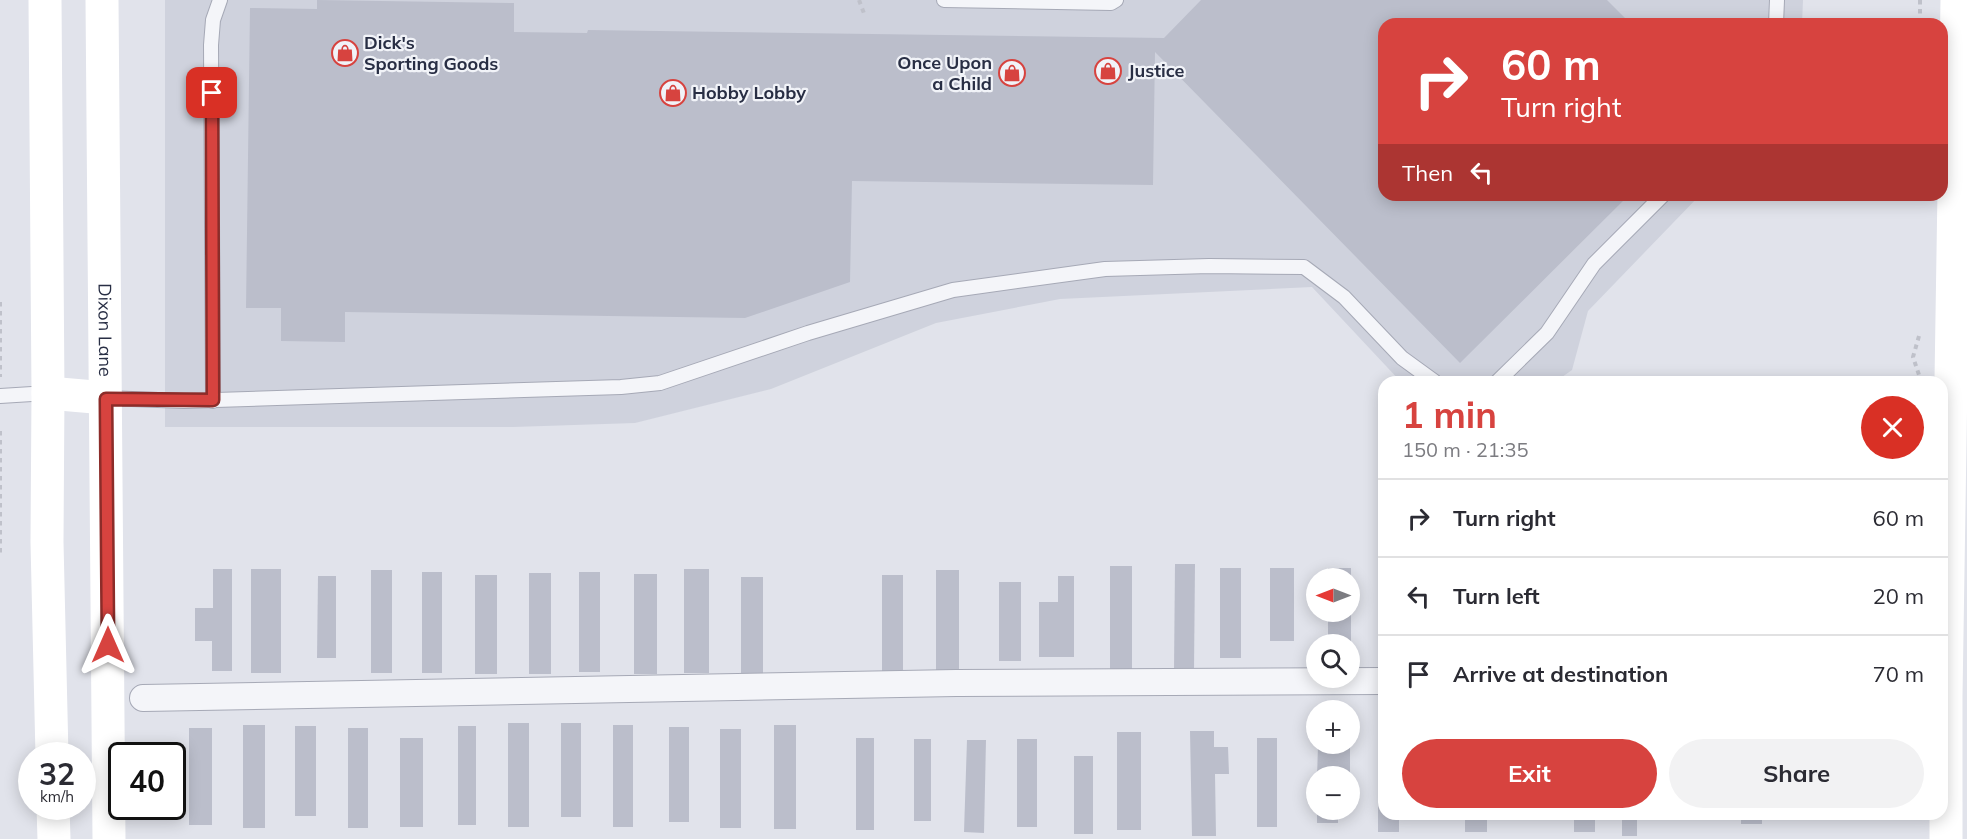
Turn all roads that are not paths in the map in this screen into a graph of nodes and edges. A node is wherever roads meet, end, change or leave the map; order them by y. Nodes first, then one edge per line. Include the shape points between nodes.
1 (45, 0) edge
2 (102, 0) edge
3 (220, 0) edge
4 (944, 0) edge
5 (1116, 0) edge
6 (1777, 0) edge
7 (1957, 0) edge
8 (1776, 18) edge
9 (1657, 201) edge
10 (1427, 376) edge
11 (1503, 376) edge
12 (48, 393) junction
13 (0, 396) edge
14 (106, 399) junction
15 (213, 400) junction
16 (1948, 482) edge
17 (1378, 681) edge
18 (142, 698) dead end
19 (52, 742) edge
20 (53, 820) edge
21 (1946, 820) edge
22 (54, 839) edge
23 (109, 839) edge
24 (1946, 839) edge

1 - 12 street
2 - 14 street, Dixon Lane
3 - 15 lane via 211,45
4 - 5 lane
6 - 8 lane
7 - 16 street
9 - 11 lane via 1594,264 1547,333
10 - 15 lane via 1402,358 1344,297 1304,267 1209,266 1105,269 953,291 808,333 660,383
12 - 13 lane
12 - 14 street
12 - 19 street
14 - 15 lane
14 - 23 street, Dixon Lane
17 - 18 street via 956,682
20 - 22 street
21 - 24 street

